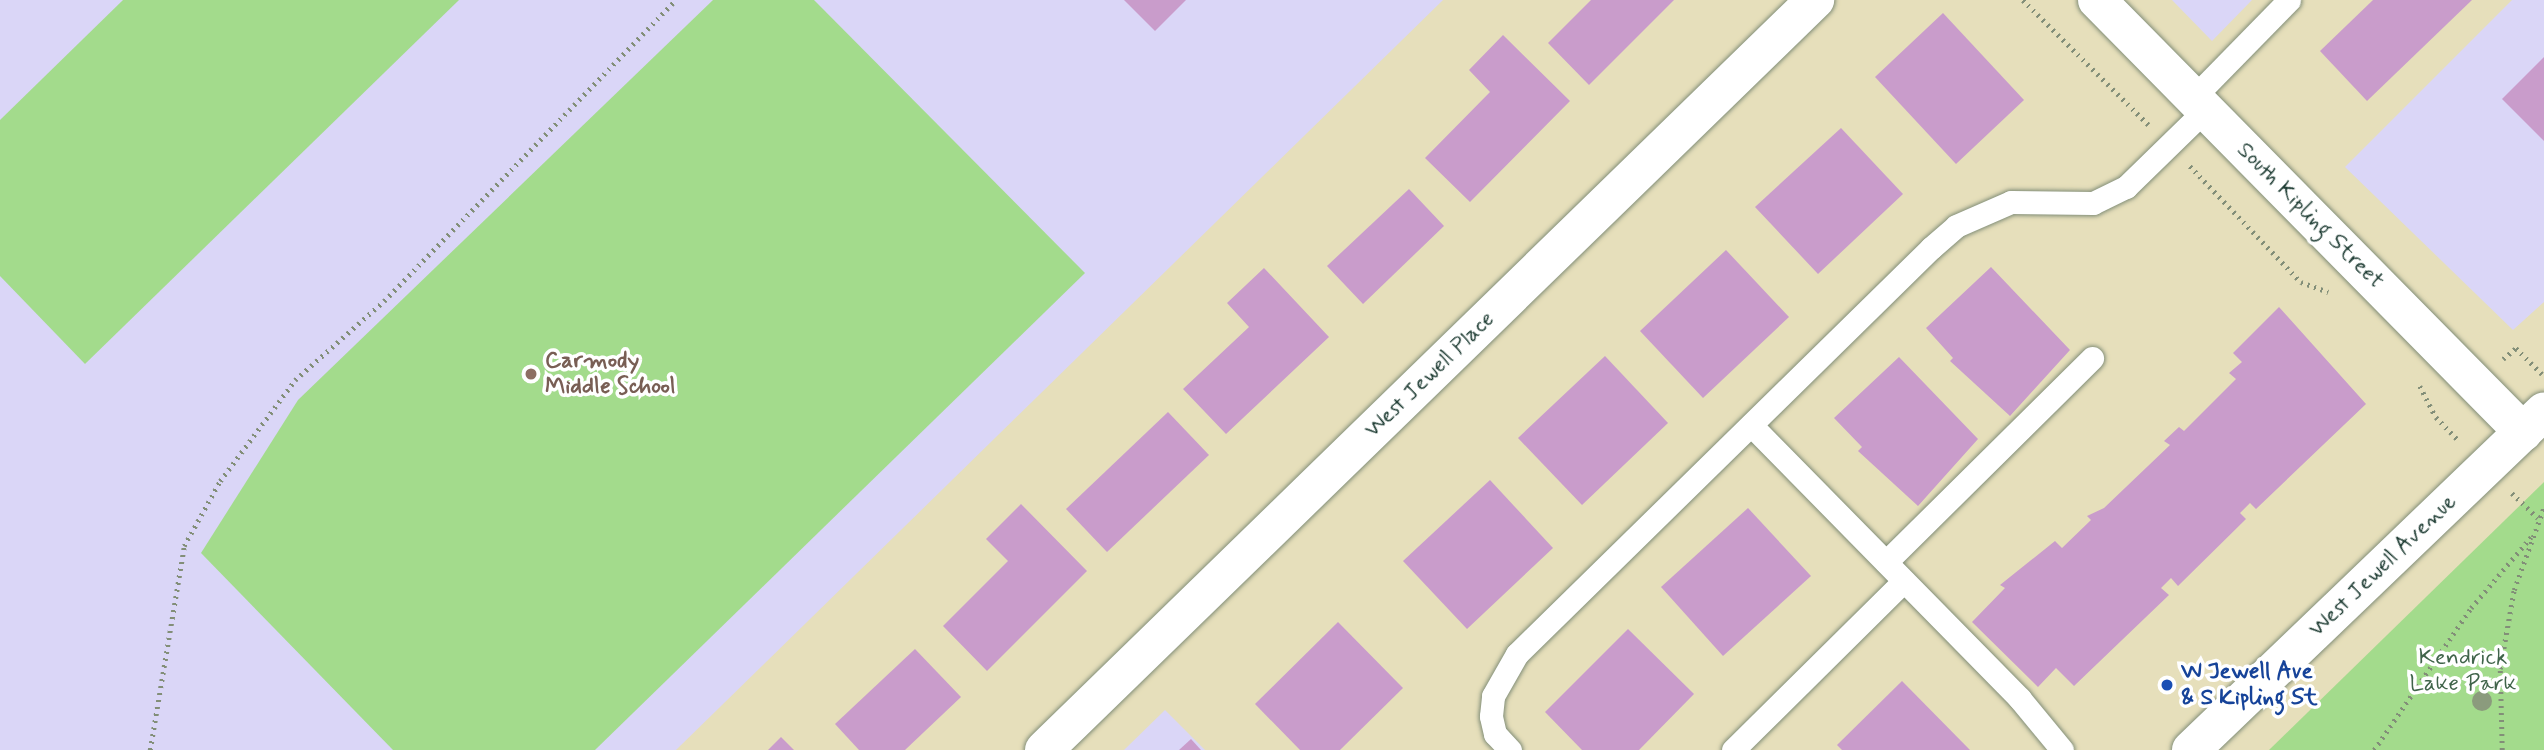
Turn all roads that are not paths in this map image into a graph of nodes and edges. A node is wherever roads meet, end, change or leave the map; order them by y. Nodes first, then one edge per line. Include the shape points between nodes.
1 (1815, 0) edge
2 (2097, 0) edge
3 (2290, 0) edge
4 (2199, 104) junction
5 (2092, 358) dead end
6 (2534, 422) edge
7 (1751, 425) junction
8 (1886, 562) junction
9 (1904, 581) junction
10 (1044, 750) edge
11 (1510, 750) edge
12 (1733, 750) edge
13 (2062, 750) edge
14 (2191, 750) edge

1 - 10 street, West Jewell Place
2 - 4 street, South Kipling Street
3 - 4 lane
4 - 6 street, South Kipling Street
4 - 7 lane via 2169,144 2126,187 2092,203 2011,202 1956,226
5 - 8 lane
6 - 14 street, West Jewell Avenue
7 - 8 lane
7 - 11 lane via 1517,654 1493,696 1491,716 1494,734
8 - 9 lane
9 - 12 lane
9 - 13 lane

